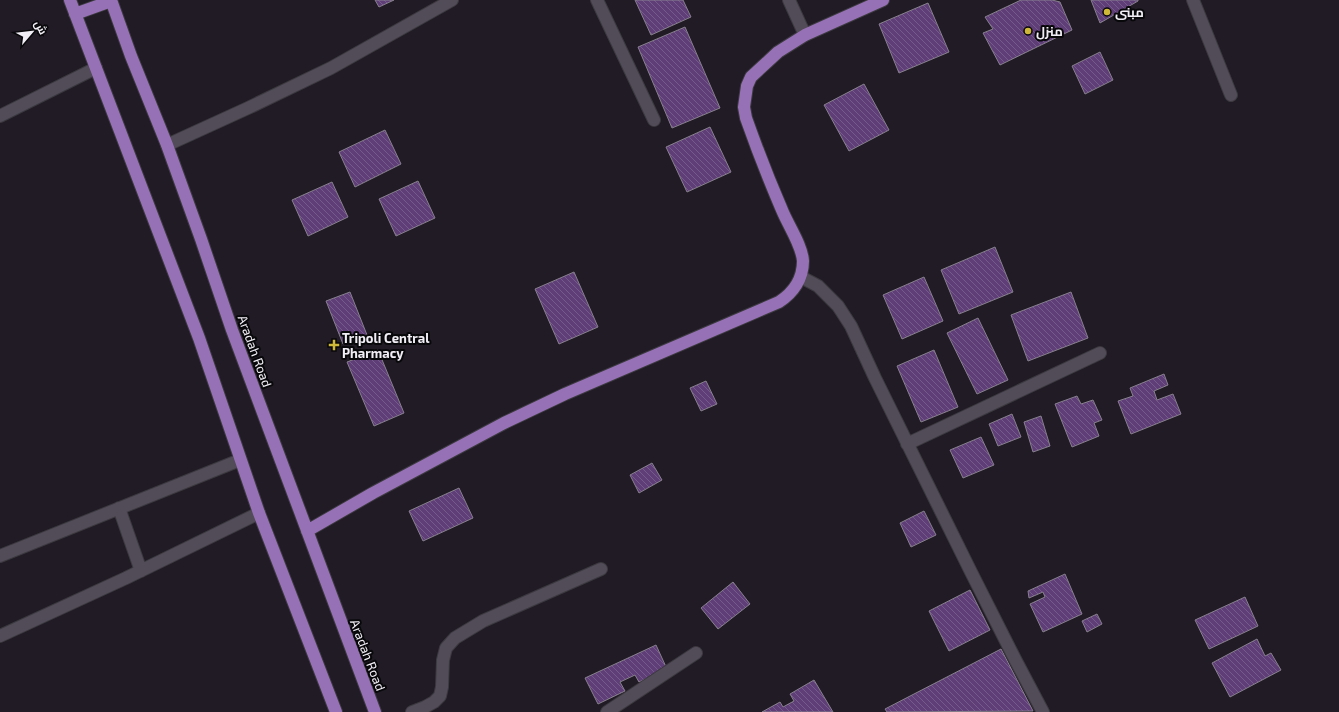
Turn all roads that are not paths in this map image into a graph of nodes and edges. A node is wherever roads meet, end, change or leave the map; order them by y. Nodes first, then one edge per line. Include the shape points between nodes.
1 (70, 0) edge
2 (452, 0) edge
3 (597, 0) edge
4 (790, 0) edge
5 (883, 0) edge
6 (1193, 0) edge
7 (111, 1) edge
8 (75, 14) junction
9 (805, 35) junction
10 (96, 68) junction
11 (1231, 95) dead end
12 (0, 116) edge
13 (654, 120) dead end
14 (167, 145) junction
15 (801, 276) junction
16 (1100, 354) dead end
17 (907, 444) junction
18 (240, 460) junction
19 (119, 508) junction
20 (259, 513) junction
21 (307, 531) junction
22 (0, 556) edge
23 (601, 568) dead end
24 (141, 571) junction
25 (0, 636) edge
26 (696, 653) dead end
27 (336, 712) edge
28 (375, 712) edge
29 (412, 712) edge
30 (608, 712) edge
31 (1043, 712) edge

1 - 8 main road
2 - 14 street via 332,68
3 - 13 street
4 - 9 street
5 - 9 main road
6 - 11 street
7 - 8 main road
7 - 14 main road, Aradah Road
8 - 10 main road
9 - 15 main road via 778,52 752,78 747,86 744,107 758,151 800,252 803,261
10 - 12 street
10 - 18 main road via 199,338
14 - 21 main road, Aradah Road
15 - 17 street via 818,286 838,306 851,326
15 - 21 main road via 793,291 779,302 504,423
16 - 17 street
17 - 31 street
18 - 19 street
18 - 20 main road
19 - 22 street
19 - 24 street
20 - 24 street
20 - 27 main road
21 - 28 main road, Aradah Road
23 - 29 street via 483,621 455,638 446,648 442,660 440,696 434,702
24 - 25 street
26 - 30 street

